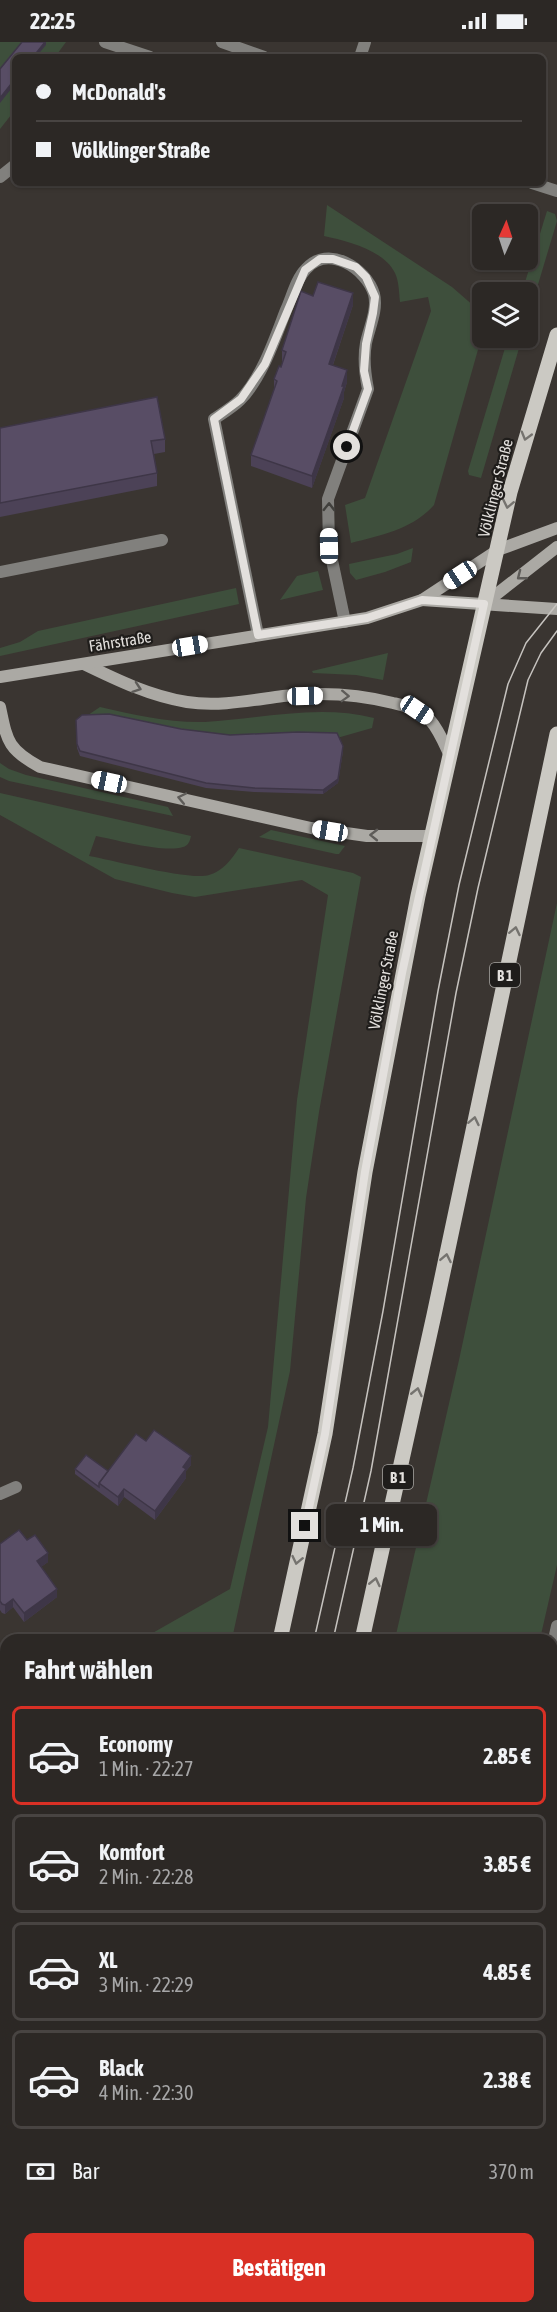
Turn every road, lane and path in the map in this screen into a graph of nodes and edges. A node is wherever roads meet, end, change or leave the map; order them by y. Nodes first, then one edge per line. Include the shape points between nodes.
1 (105, 42) edge
2 (222, 42) edge
3 (121, 52) edge
4 (256, 54) edge
5 (12, 167) edge
6 (0, 177) edge
7 (541, 186) edge
8 (557, 191) edge
9 (557, 335) edge
10 (557, 528) edge
11 (162, 540) dead end
12 (557, 547) edge
13 (498, 550) junction
14 (0, 572) edge
15 (422, 600) junction
16 (484, 604) junction
17 (557, 609) edge
18 (345, 622) junction
19 (258, 635) junction
20 (84, 664) junction
21 (0, 677) edge
22 (0, 707) edge
23 (557, 734) edge
24 (450, 756) junction
25 (432, 836) junction
26 (16, 1487) dead end
27 (0, 1494) edge
28 (281, 1634) edge
29 (363, 1634) edge

1 - 3 street
2 - 4 street
5 - 6 street
7 - 8 street
9 -> 13 main road, Völklinger Straße via 510,492
10 - 13 street, Fährstraße
11 - 14 street
12 -> 16 street
13 - 15 street, Fährstraße
13 - 16 main road, Völklinger Straße
15 - 16 street, Fährstraße
15 - 18 street, Fährstraße
16 - 17 street, Fährstraße
16 - 24 main road, Völklinger Straße
18 - 19 street, Fährstraße
18 -> 19 street via 329,546 328,499 368,389 364,371 366,344 375,297 366,277 356,267 320,259 305,270 265,364 241,399 214,419
19 - 20 street, Fährstraße
20 - 21 street, Fährstraße
20 -> 24 street via 134,688 188,702 342,695 379,699 417,710 428,718
25 -> 22 street via 339,832 40,767 7,740
29 -> 23 main road, B 1
24 - 25 main road, Völklinger Straße
25 -> 28 main road, Völklinger Straße via 365,1172 325,1434
26 - 27 street

